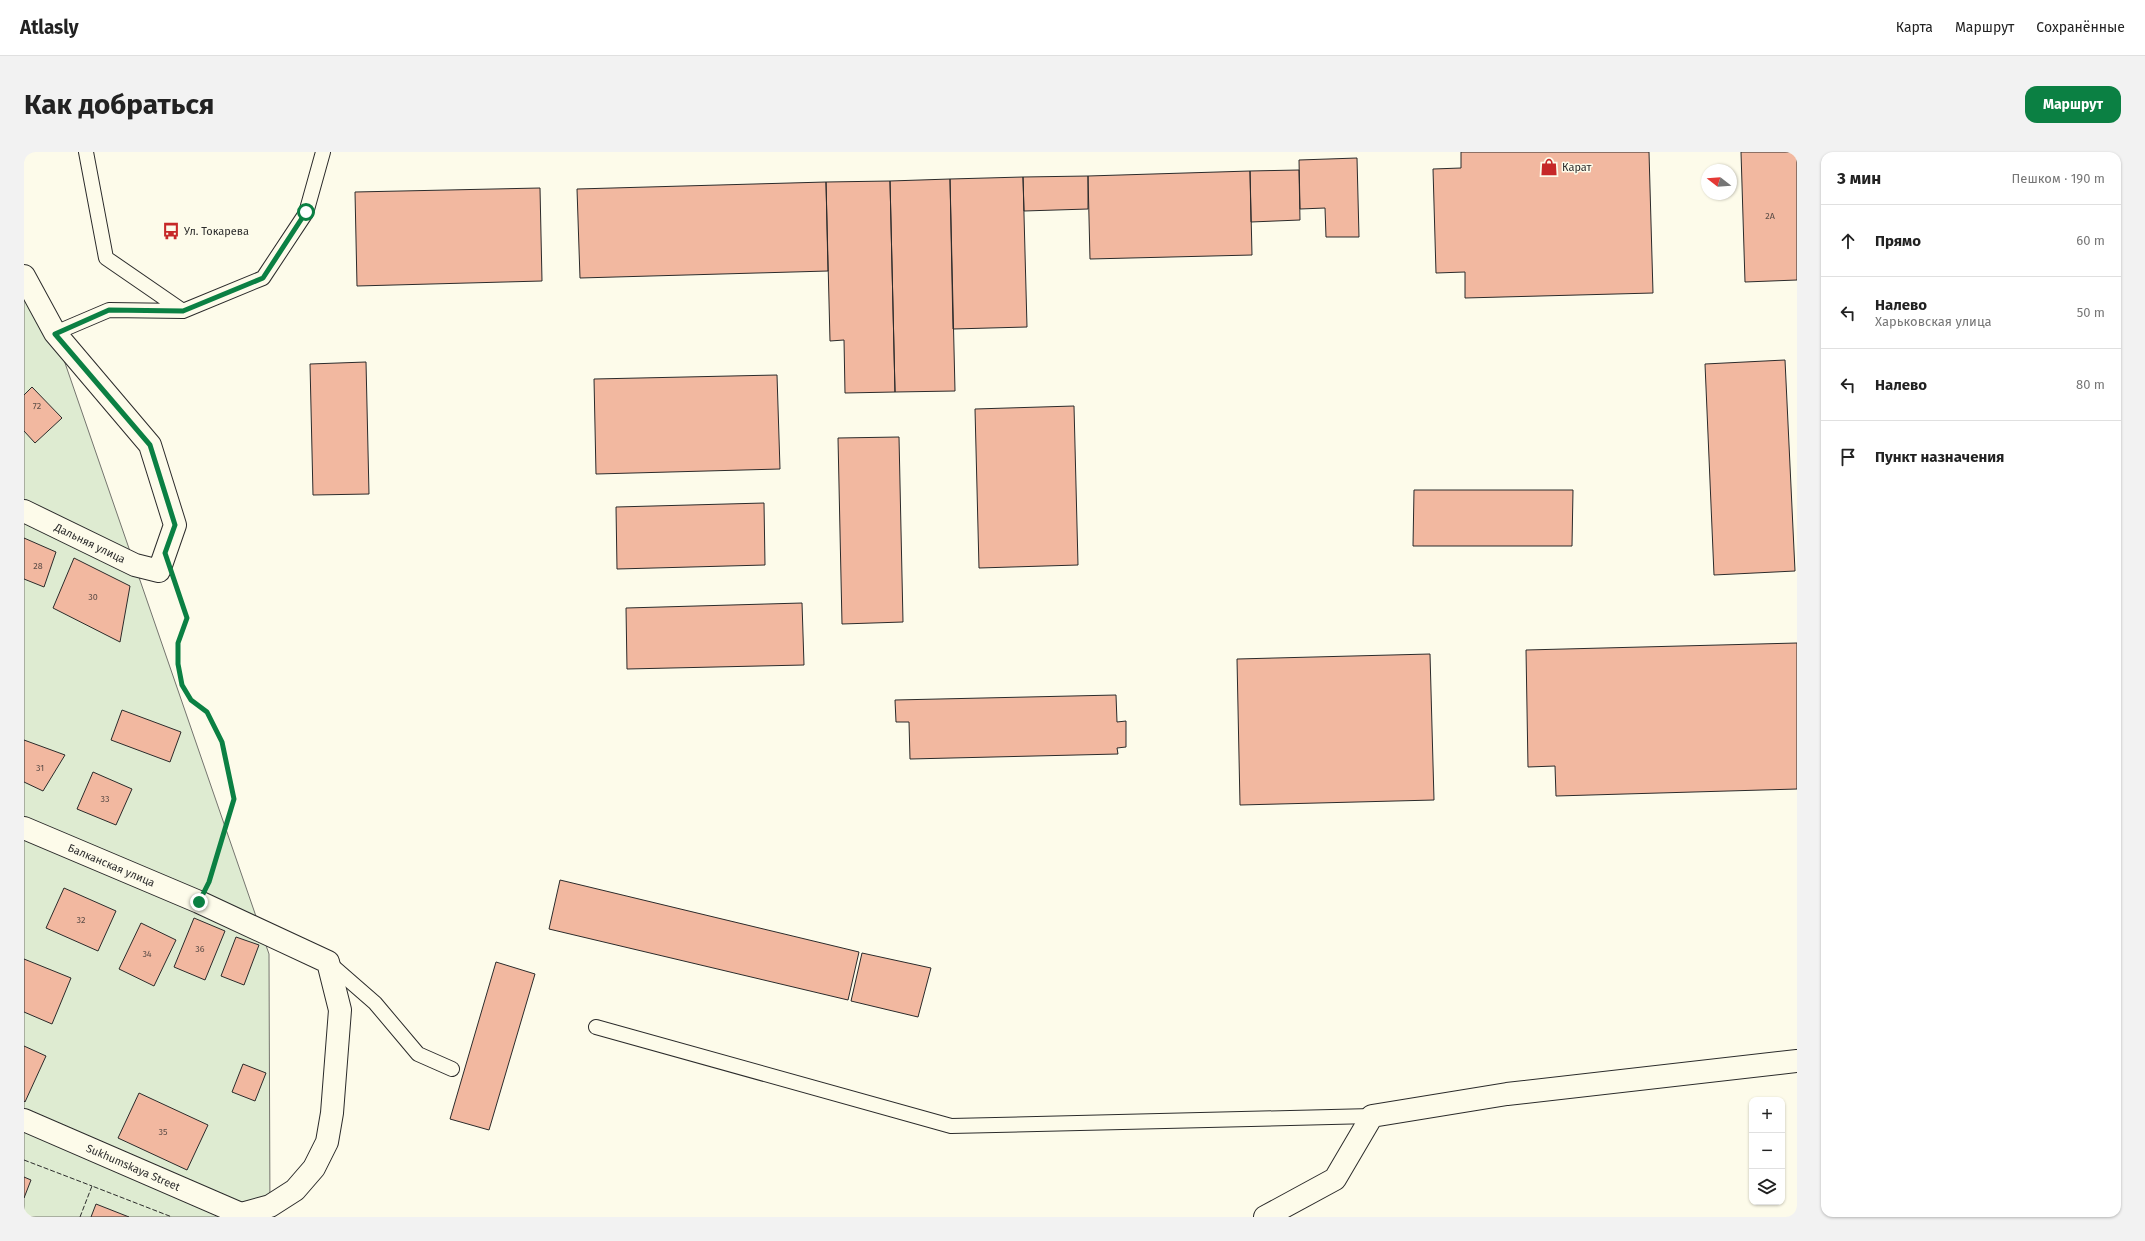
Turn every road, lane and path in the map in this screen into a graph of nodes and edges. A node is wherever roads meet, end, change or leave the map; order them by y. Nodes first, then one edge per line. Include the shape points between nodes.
1 (86, 152) edge
2 (323, 152) edge
3 (24, 276) edge
4 (183, 311) junction
5 (55, 334) junction
6 (24, 511) edge
7 (162, 562) junction
8 (24, 828) edge
9 (199, 902) junction
10 (328, 962) junction
11 (596, 1028) dead end
12 (1797, 1061) edge
13 (452, 1069) dead end
14 (1372, 1116) junction
15 (24, 1120) edge
16 (242, 1216) edge
17 (1265, 1217) edge

1 - 4 lane via 106,258
2 - 4 lane via 306,212 263,278
3 - 5 street
4 - 5 lane via 109,310
5 - 7 street via 150,445 175,525
6 - 7 street, Дальняя улица via 135,566
7 - 9 path via 187,618 178,643 182,685 191,700 207,712 222,742 234,799 209,882
8 - 9 street, Балканская улица
9 - 10 street, Балканская улица
10 - 13 lane via 375,1003 418,1054
10 - 16 street via 340,1010 332,1113 327,1142 314,1168 295,1190 270,1206
11 - 14 lane via 951,1126
12 - 14 street via 1507,1094
14 - 17 street via 1335,1179
15 - 16 street, Sukhumskaya Street

